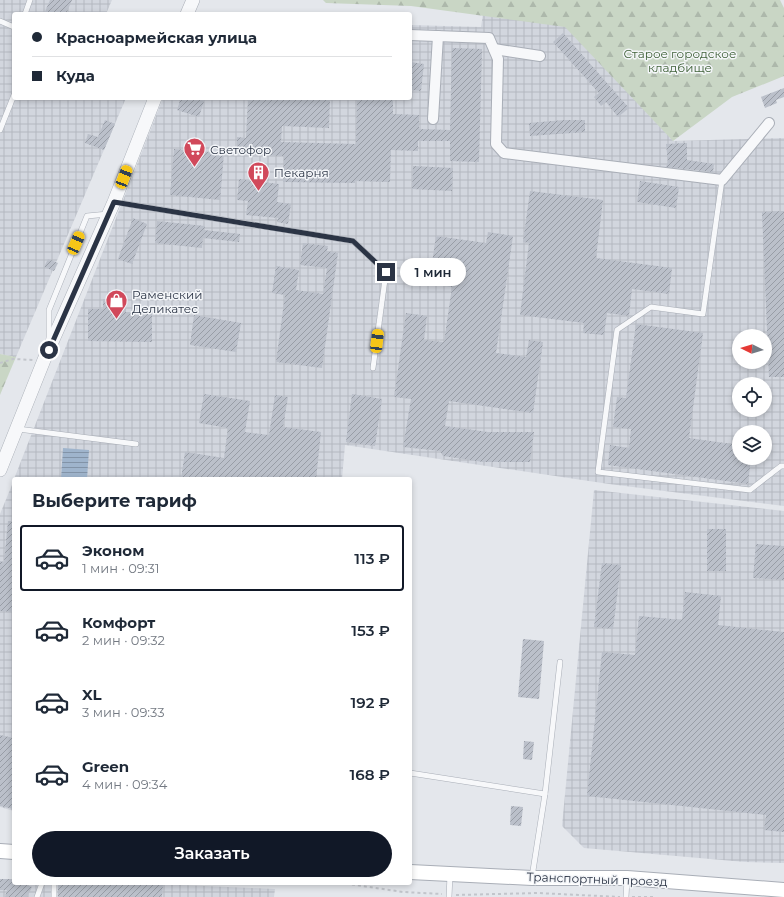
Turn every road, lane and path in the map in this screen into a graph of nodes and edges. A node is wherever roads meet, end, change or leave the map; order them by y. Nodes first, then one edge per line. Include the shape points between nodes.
1 (30, 0) edge
2 (193, 0) edge
3 (26, 12) edge
4 (188, 12) edge
5 (0, 21) edge
6 (12, 26) edge
7 (412, 35) edge
8 (438, 36) junction
9 (494, 49) junction
10 (540, 56) dead end
11 (12, 100) edge
12 (154, 100) edge
13 (433, 119) dead end
14 (770, 123) dead end
15 (0, 130) edge
16 (722, 180) junction
17 (114, 202) junction
18 (109, 214) junction
19 (47, 355) junction
20 (0, 363) edge
21 (373, 368) dead end
22 (17, 429) junction
23 (136, 444) dead end
24 (784, 466) edge
25 (0, 470) edge
26 (560, 662) dead end
27 (412, 773) edge
28 (545, 794) junction
29 (0, 851) edge
30 (12, 852) edge
31 (412, 872) edge
32 (450, 874) junction
33 (532, 878) junction
34 (627, 878) junction
35 (41, 885) edge
36 (54, 885) edge
37 (356, 885) edge
38 (784, 890) edge
39 (449, 896) edge
40 (38, 897) edge
41 (54, 897) edge
42 (626, 897) edge
43 (656, 897) edge

1 - 3 lane
2 - 4 street
5 - 6 lane
7 - 8 street
8 - 9 street via 489,38
8 - 13 street
9 - 10 street
9 - 16 street via 498,59 496,144 504,153
11 - 15 lane
12 - 17 street
14 - 16 street
16 - 24 lane via 703,314 651,308 617,330 598,472 750,490
17 - 18 street
17 - 21 lane via 353,241 386,272
18 - 19 street
18 - 19 lane via 88,216 49,310
19 - 20 path
19 - 22 street
22 - 23 lane
22 - 25 street
26 - 28 lane
27 - 28 lane
28 - 33 lane
29 - 30 main road
31 - 32 main road, Транспортный проезд
32 - 33 main road, Транспортный проезд
32 - 39 lane
33 - 34 main road, Транспортный проезд
34 - 38 main road, Транспортный проезд via 751,890
34 - 42 lane
35 - 40 lane
36 - 41 lane
37 - 39 path
39 - 42 path via 538,893
42 - 43 path

